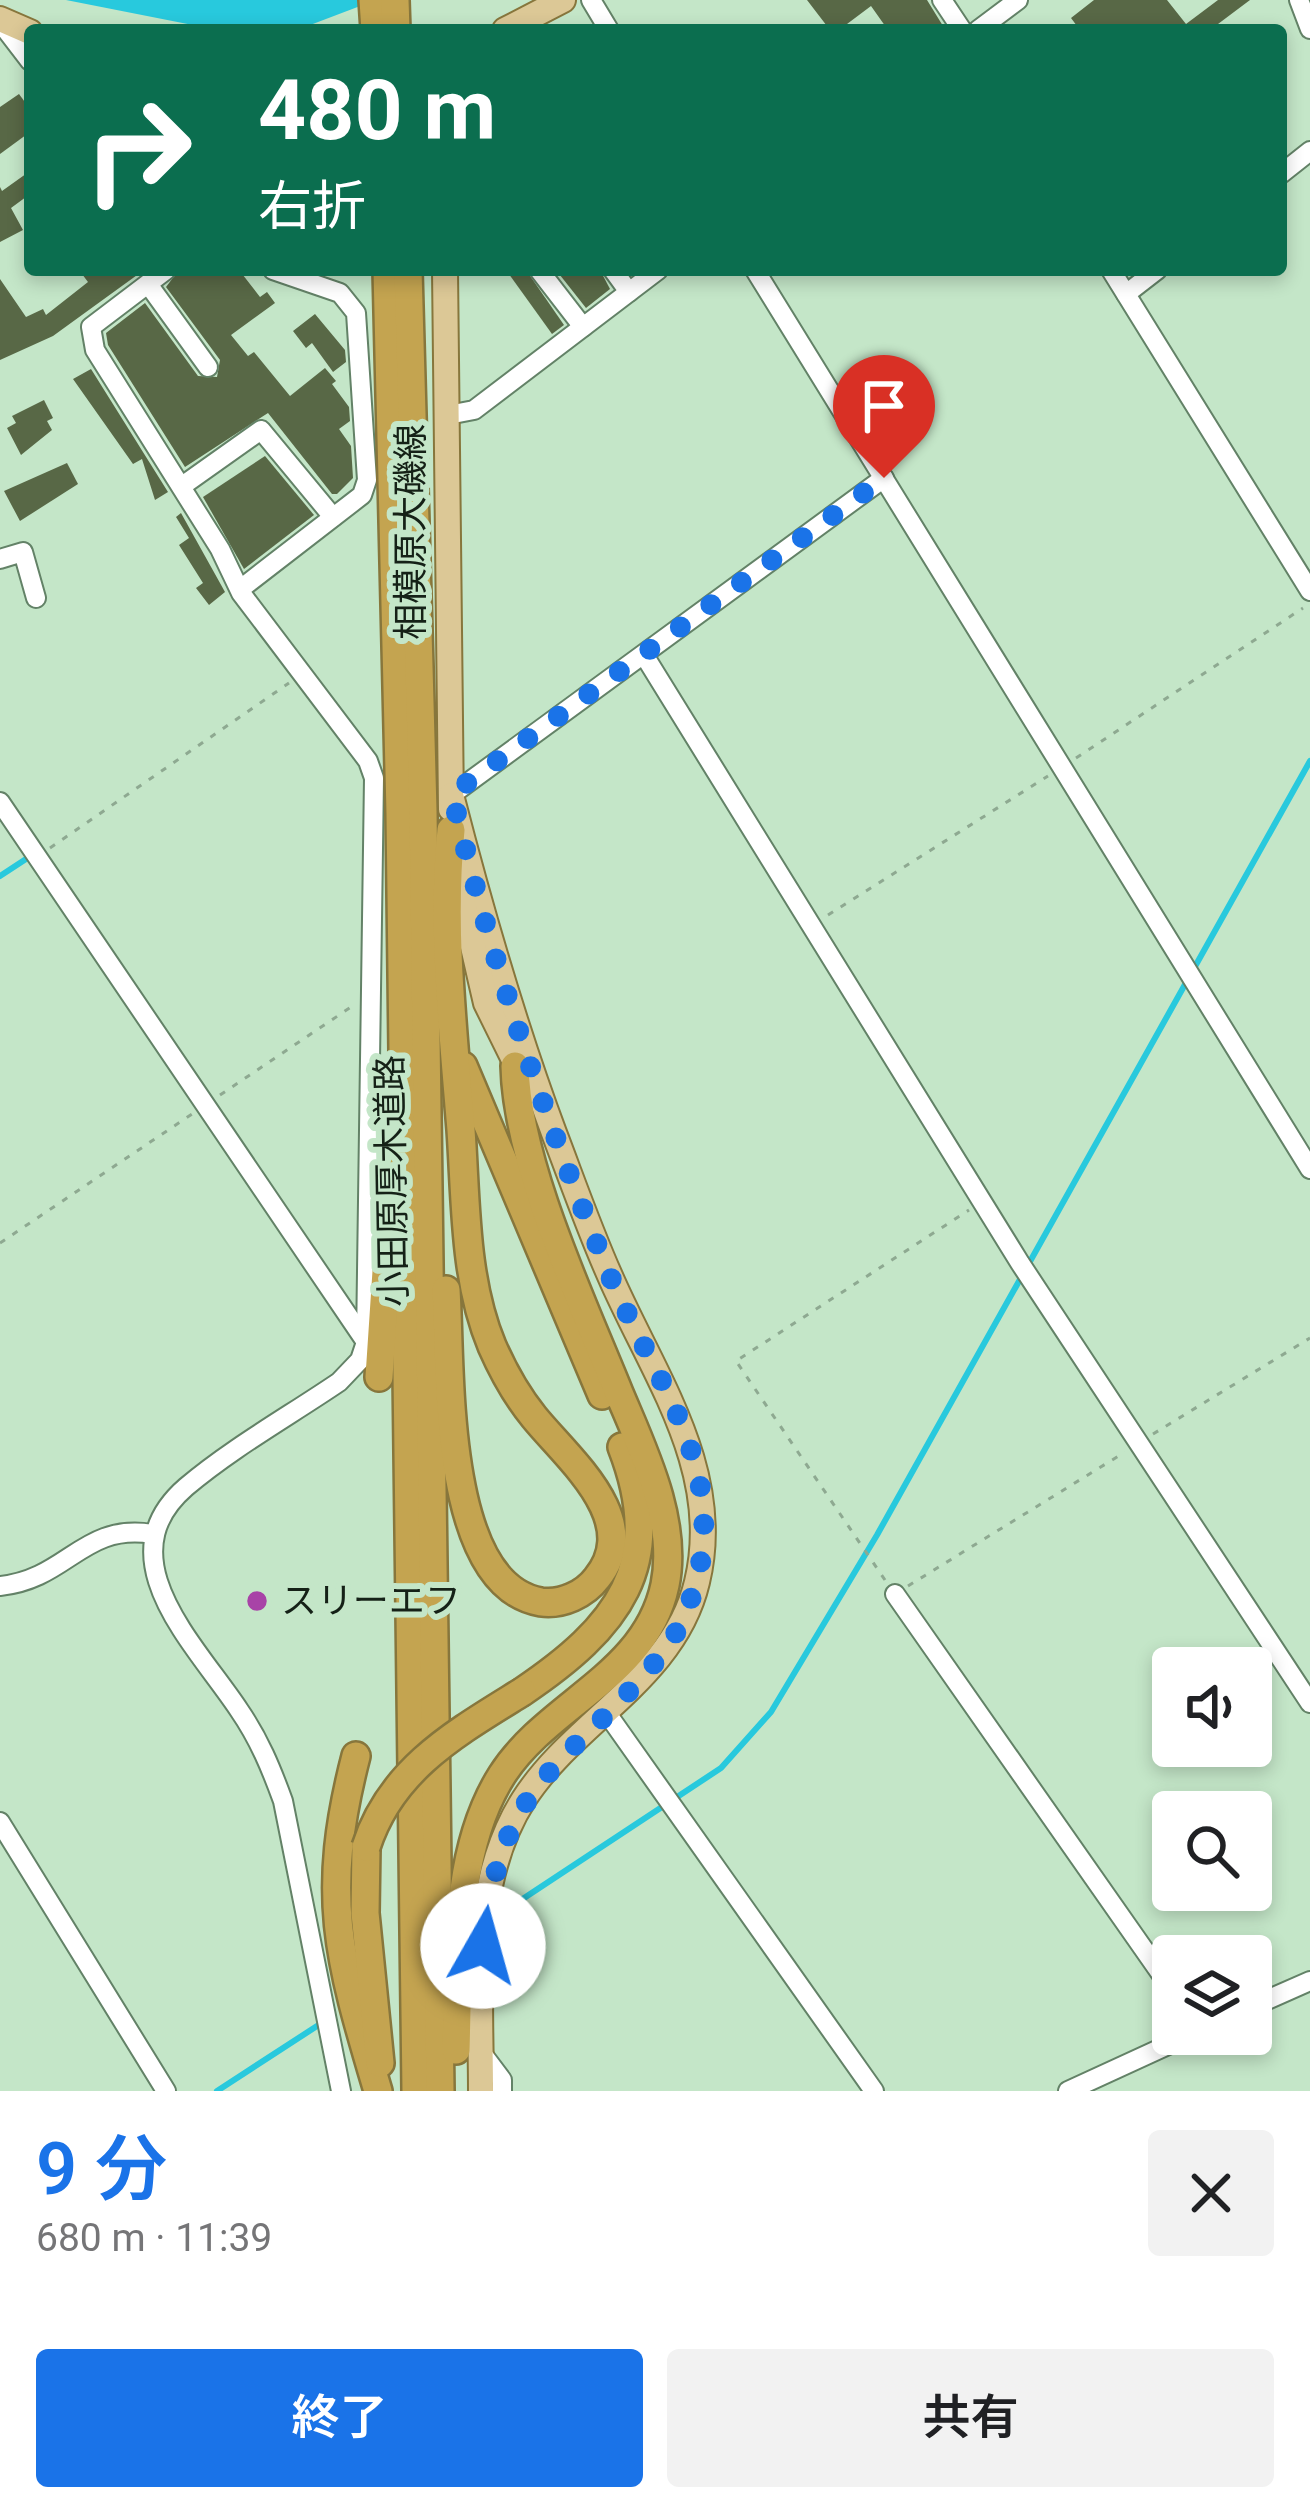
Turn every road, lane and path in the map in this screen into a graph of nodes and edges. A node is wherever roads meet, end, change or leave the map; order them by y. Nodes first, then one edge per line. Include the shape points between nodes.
1 (563, 0) edge
2 (1018, 0) edge
3 (1299, 0) edge
4 (0, 21) edge
5 (522, 24) edge
6 (986, 24) edge
7 (1310, 29) edge
8 (24, 53) edge
9 (158, 276) edge
10 (290, 276) edge
11 (387, 276) edge
12 (409, 276) edge
13 (447, 276) edge
14 (544, 276) edge
15 (617, 276) edge
16 (650, 276) edge
17 (758, 276) edge
18 (1115, 276) edge
19 (1149, 276) edge
20 (148, 284) junction
21 (629, 292) junction
22 (1126, 294) junction
23 (583, 328) junction
24 (208, 367) dead end
25 (448, 415) junction
26 (884, 478) junction
27 (182, 486) junction
28 (334, 517) junction
29 (0, 559) edge
30 (243, 587) junction
31 (1310, 591) edge
32 (36, 598) dead end
33 (644, 656) junction
34 (301, 675) junction
35 (452, 794) junction
36 (0, 802) edge
37 (451, 830) junction
38 (37, 857) junction
39 (477, 898) junction
40 (373, 993) junction
41 (453, 1025) junction
42 (515, 1066) junction
43 (414, 1090) junction
44 (208, 1104) junction
45 (552, 1127) junction
46 (1310, 1169) edge
47 (982, 1201) junction
48 (0, 1243) edge
49 (1310, 1338) edge
50 (366, 1342) junction
51 (379, 1377) dead end
52 (1140, 1442) junction
53 (152, 1534) junction
54 (0, 1586) edge
55 (895, 1594) junction
56 (1310, 1703) edge
57 (606, 1712) junction
58 (356, 1756) dead end
59 (0, 1822) edge
60 (8, 1854) edge
61 (1152, 1961) edge
62 (1310, 1981) edge
63 (1272, 1998) edge
64 (328, 2032) junction
65 (481, 2052) junction
66 (1152, 2052) edge
67 (166, 2091) edge
68 (341, 2091) edge
69 (351, 2091) edge
70 (380, 2091) edge
71 (416, 2091) edge
72 (440, 2091) edge
73 (455, 2091) edge
74 (481, 2091) edge
75 (502, 2091) edge
76 (874, 2091) edge
77 (1068, 2091) edge

1 - 5 main road
2 - 6 street
3 - 7 street
4 - 8 street
9 - 20 street
10 - 28 street via 340,293 356,313 367,480 362,495
11 - 43 highway, 小田原厚木道路
12 - 43 highway, 小田原厚木道路
13 - 25 main road, 相模原大磯線
14 - 23 street
15 - 21 street
16 - 21 street
17 - 26 street
18 - 22 street
19 - 22 street
20 - 24 street
20 - 27 street via 91,327 95,350
21 - 23 street
22 - 31 street
23 - 25 street via 474,410
25 - 35 main road, 相模原大磯線
26 - 33 street
26 - 46 street
27 - 28 street via 261,430
27 - 30 street
28 - 30 street
29 - 32 street via 22,553
30 - 34 street
33 - 35 street
33 - 47 street
34 - 38 path
34 - 40 street via 374,778
35 - 37 main road, 相模原大磯線
35 - 39 main road, 相模原大磯線
36 - 38 street
37 - 41 highway
37 - 42 main road, 相模原大磯線 via 486,1003
38 - 44 street
39 - 42 main road
39 - 45 main road, 相模原大磯線
40 - 44 path
40 - 50 street
41 - 43 highway via 479,1312 505,1375 583,1473 610,1523 606,1568 572,1598 548,1604 510,1588 478,1550 466,1511
41 - 70 highway, bridge via 463,1067 626,1456 641,1528 625,1595 584,1645 409,1770 375,1817 364,1913
42 - 45 main road, 相模原大磯線
42 - 73 highway via 521,1138 655,1486 665,1584 629,1656 518,1754 490,1797 463,1911
43 - 51 highway
43 - 71 highway, 小田原厚木道路 via 408,1454
43 - 72 highway, 小田原厚木道路
44 - 48 path
44 - 50 street
45 - 57 main road, 相模原大磯線 via 609,1275 683,1430 702,1498 705,1538 686,1616 646,1674
47 - 52 street
47 - 55 path via 736,1361
49 - 52 path
50 - 53 street via 339,1382 187,1486
52 - 55 path
52 - 56 street
53 - 54 street via 106,1534 31,1584
53 - 64 street via 161,1598 272,1770
55 - 61 street
57 - 65 main road, 相模原大磯線 via 523,1800 494,1868
57 - 76 street
58 - 70 highway via 334,1864 336,1923
59 - 60 street
60 - 67 street
62 - 63 street
64 - 68 street
64 - 69 street
65 - 74 main road, 相模原大磯線
65 - 75 street
66 - 77 street

